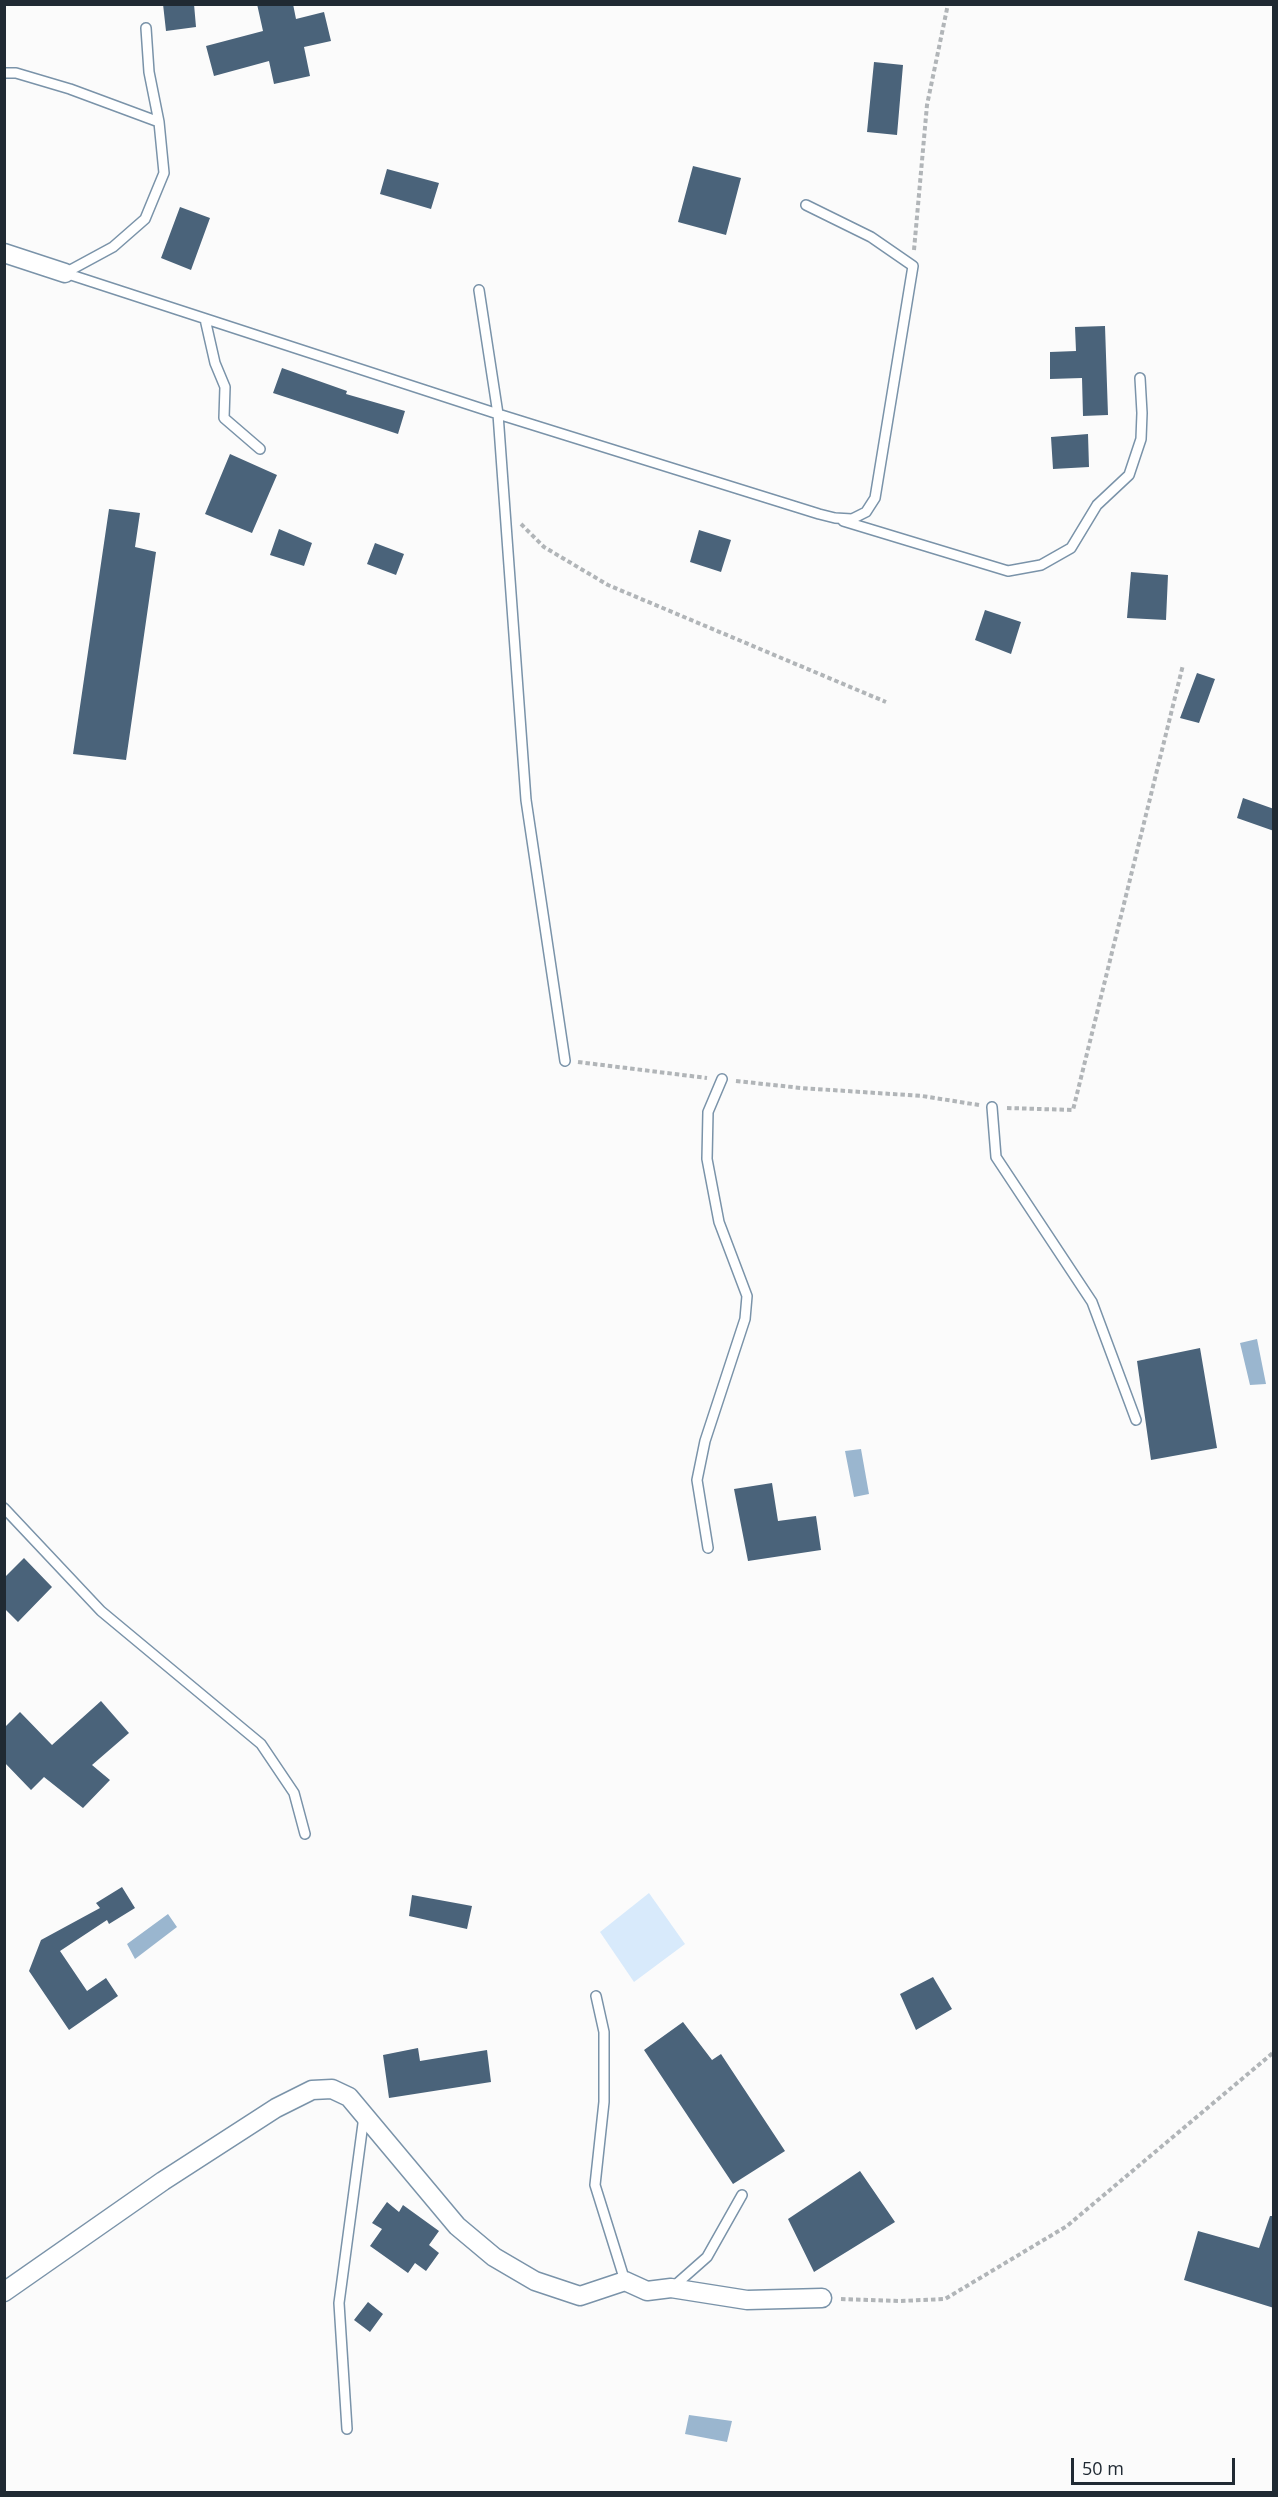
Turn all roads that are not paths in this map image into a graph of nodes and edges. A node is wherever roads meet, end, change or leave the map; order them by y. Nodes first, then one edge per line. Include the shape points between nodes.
1 (146, 28) dead end
2 (4, 73) edge
3 (159, 122) junction
4 (806, 205) dead end
5 (4, 253) edge
6 (65, 273) junction
7 (479, 290) dead end
8 (205, 318) junction
9 (1140, 378) dead end
10 (498, 414) junction
11 (260, 449) dead end
12 (835, 518) junction
13 (565, 1061) road end
14 (722, 1079) road end
15 (992, 1107) road end
16 (1136, 1420) dead end
17 (4, 1508) edge
18 (708, 1548) dead end
19 (304, 1833) dead end
20 (596, 1996) dead end
21 (364, 2115) junction
22 (742, 2195) dead end
23 (625, 2281) junction
24 (671, 2288) junction
25 (4, 2292) edge
26 (822, 2298) road end
27 (347, 2429) dead end

1 - 3 lane via 149,72
2 - 3 lane via 70,89
3 - 6 lane via 164,173 145,219 113,246
4 - 12 lane via 871,237 913,266 875,498 866,512 852,519
5 - 6 street
6 - 8 lane
7 - 10 lane
8 - 10 lane
8 - 11 lane via 225,387 224,418
9 - 12 lane via 1141,439 1129,475 1097,505 1071,548 1041,565 1008,571
10 - 12 lane
10 - 13 lane via 526,800
14 - 18 lane via 708,1112 707,1160 719,1222 747,1296 745,1320 705,1441 698,1480
15 - 16 lane via 996,1157 1092,1302
17 - 19 lane via 102,1611 261,1744 294,1793
20 - 23 lane via 604,2032 604,2102 595,2185
21 - 23 street via 458,2226 494,2257 535,2281 580,2296
21 - 25 street via 349,2097 332,2089 312,2090 294,2097 163,2181
21 - 27 lane via 339,2303
22 - 24 lane via 707,2257
23 - 24 street via 647,2291
24 - 26 street via 747,2300

